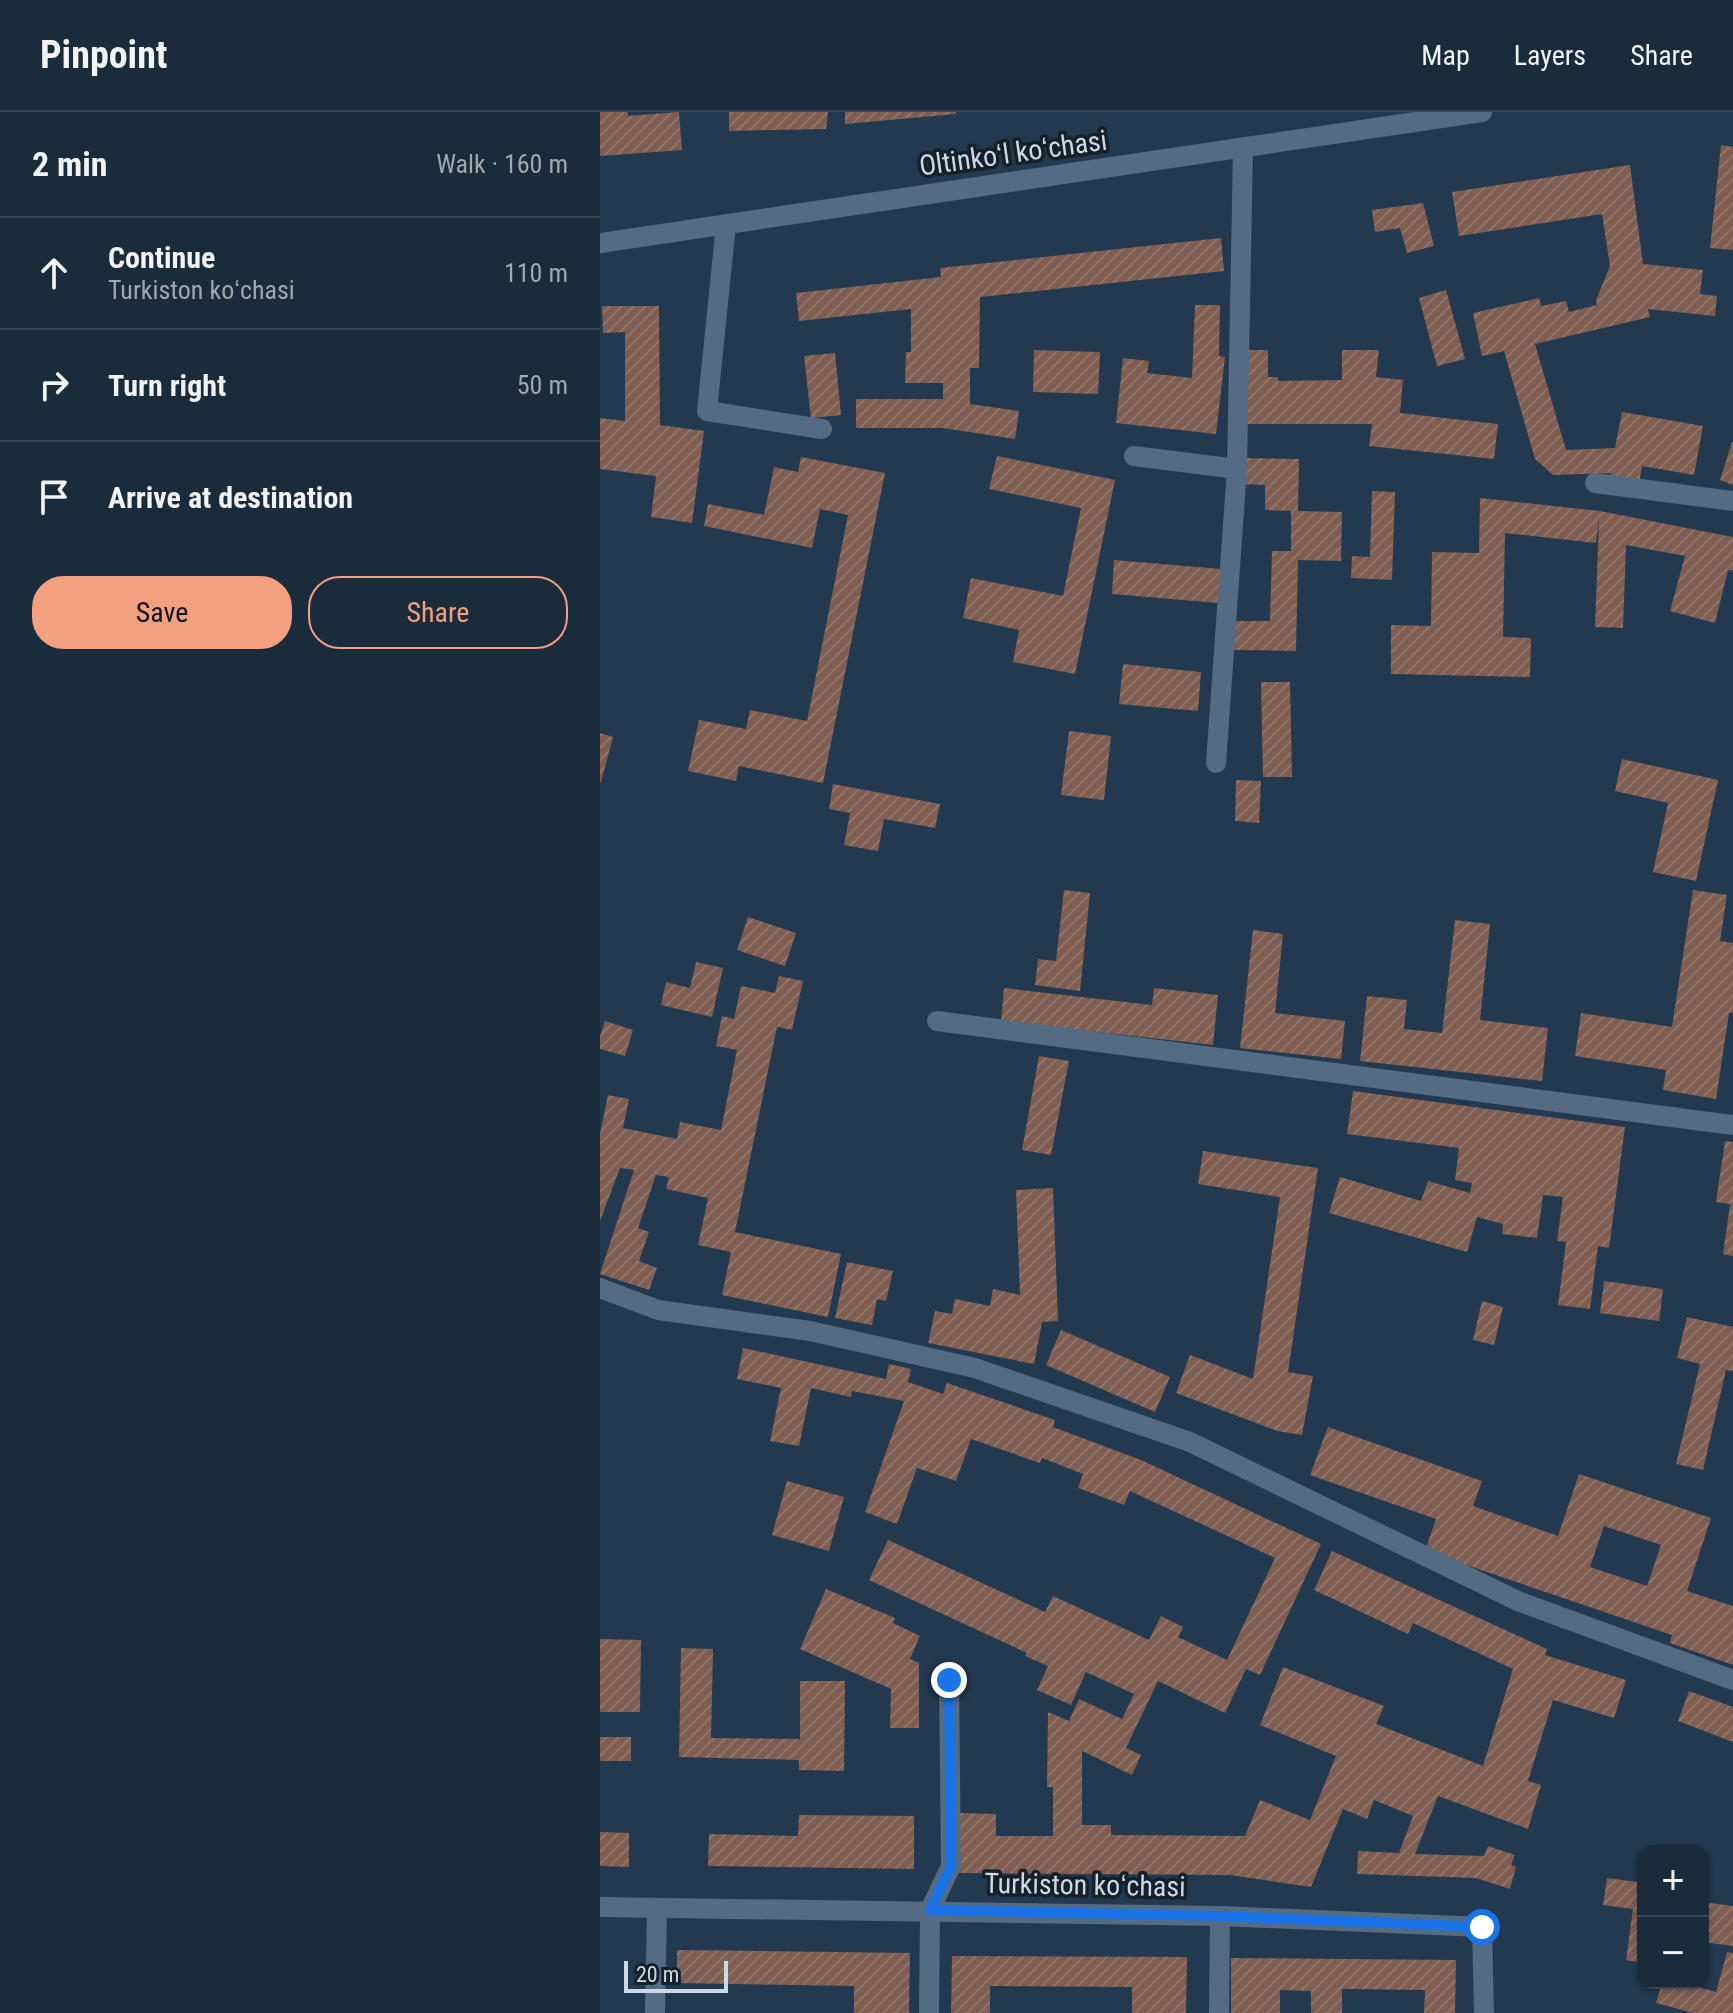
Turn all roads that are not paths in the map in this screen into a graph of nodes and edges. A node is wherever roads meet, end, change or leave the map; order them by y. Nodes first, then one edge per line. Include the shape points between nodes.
1 (1482, 112) edge
2 (1243, 148) junction
3 (726, 224) junction
4 (600, 243) edge
5 (822, 429) dead end
6 (1134, 456) dead end
7 (1237, 469) junction
8 (1595, 483) dead end
9 (1733, 501) edge
10 (1216, 763) dead end
11 (937, 1021) dead end
12 (1733, 1125) edge
13 (600, 1288) edge
14 (949, 1680) dead end
15 (1733, 1680) edge
16 (600, 1907) edge
17 (657, 1908) junction
18 (930, 1910) junction
19 (1220, 1916) junction
20 (655, 2013) edge
21 (929, 2013) edge
22 (1219, 2013) edge
23 (1484, 2013) edge

1 - 2 street, Oltinkoʻl koʻchasi
2 - 3 street, Oltinkoʻl koʻchasi
2 - 7 street
3 - 4 street, Oltinkoʻl koʻchasi
3 - 5 street via 707,411
6 - 7 street
7 - 10 street
8 - 9 street
11 - 12 street
13 - 15 street via 658,1310 810,1331 975,1368 1190,1442 1520,1602
14 - 18 street via 951,1866
16 - 17 street, Turkiston koʻchasi
17 - 18 street, Turkiston koʻchasi
17 - 20 street
18 - 19 street, Turkiston koʻchasi
18 - 21 street
19 - 22 street
19 - 23 street, Turkiston koʻchasi via 1482,1927

